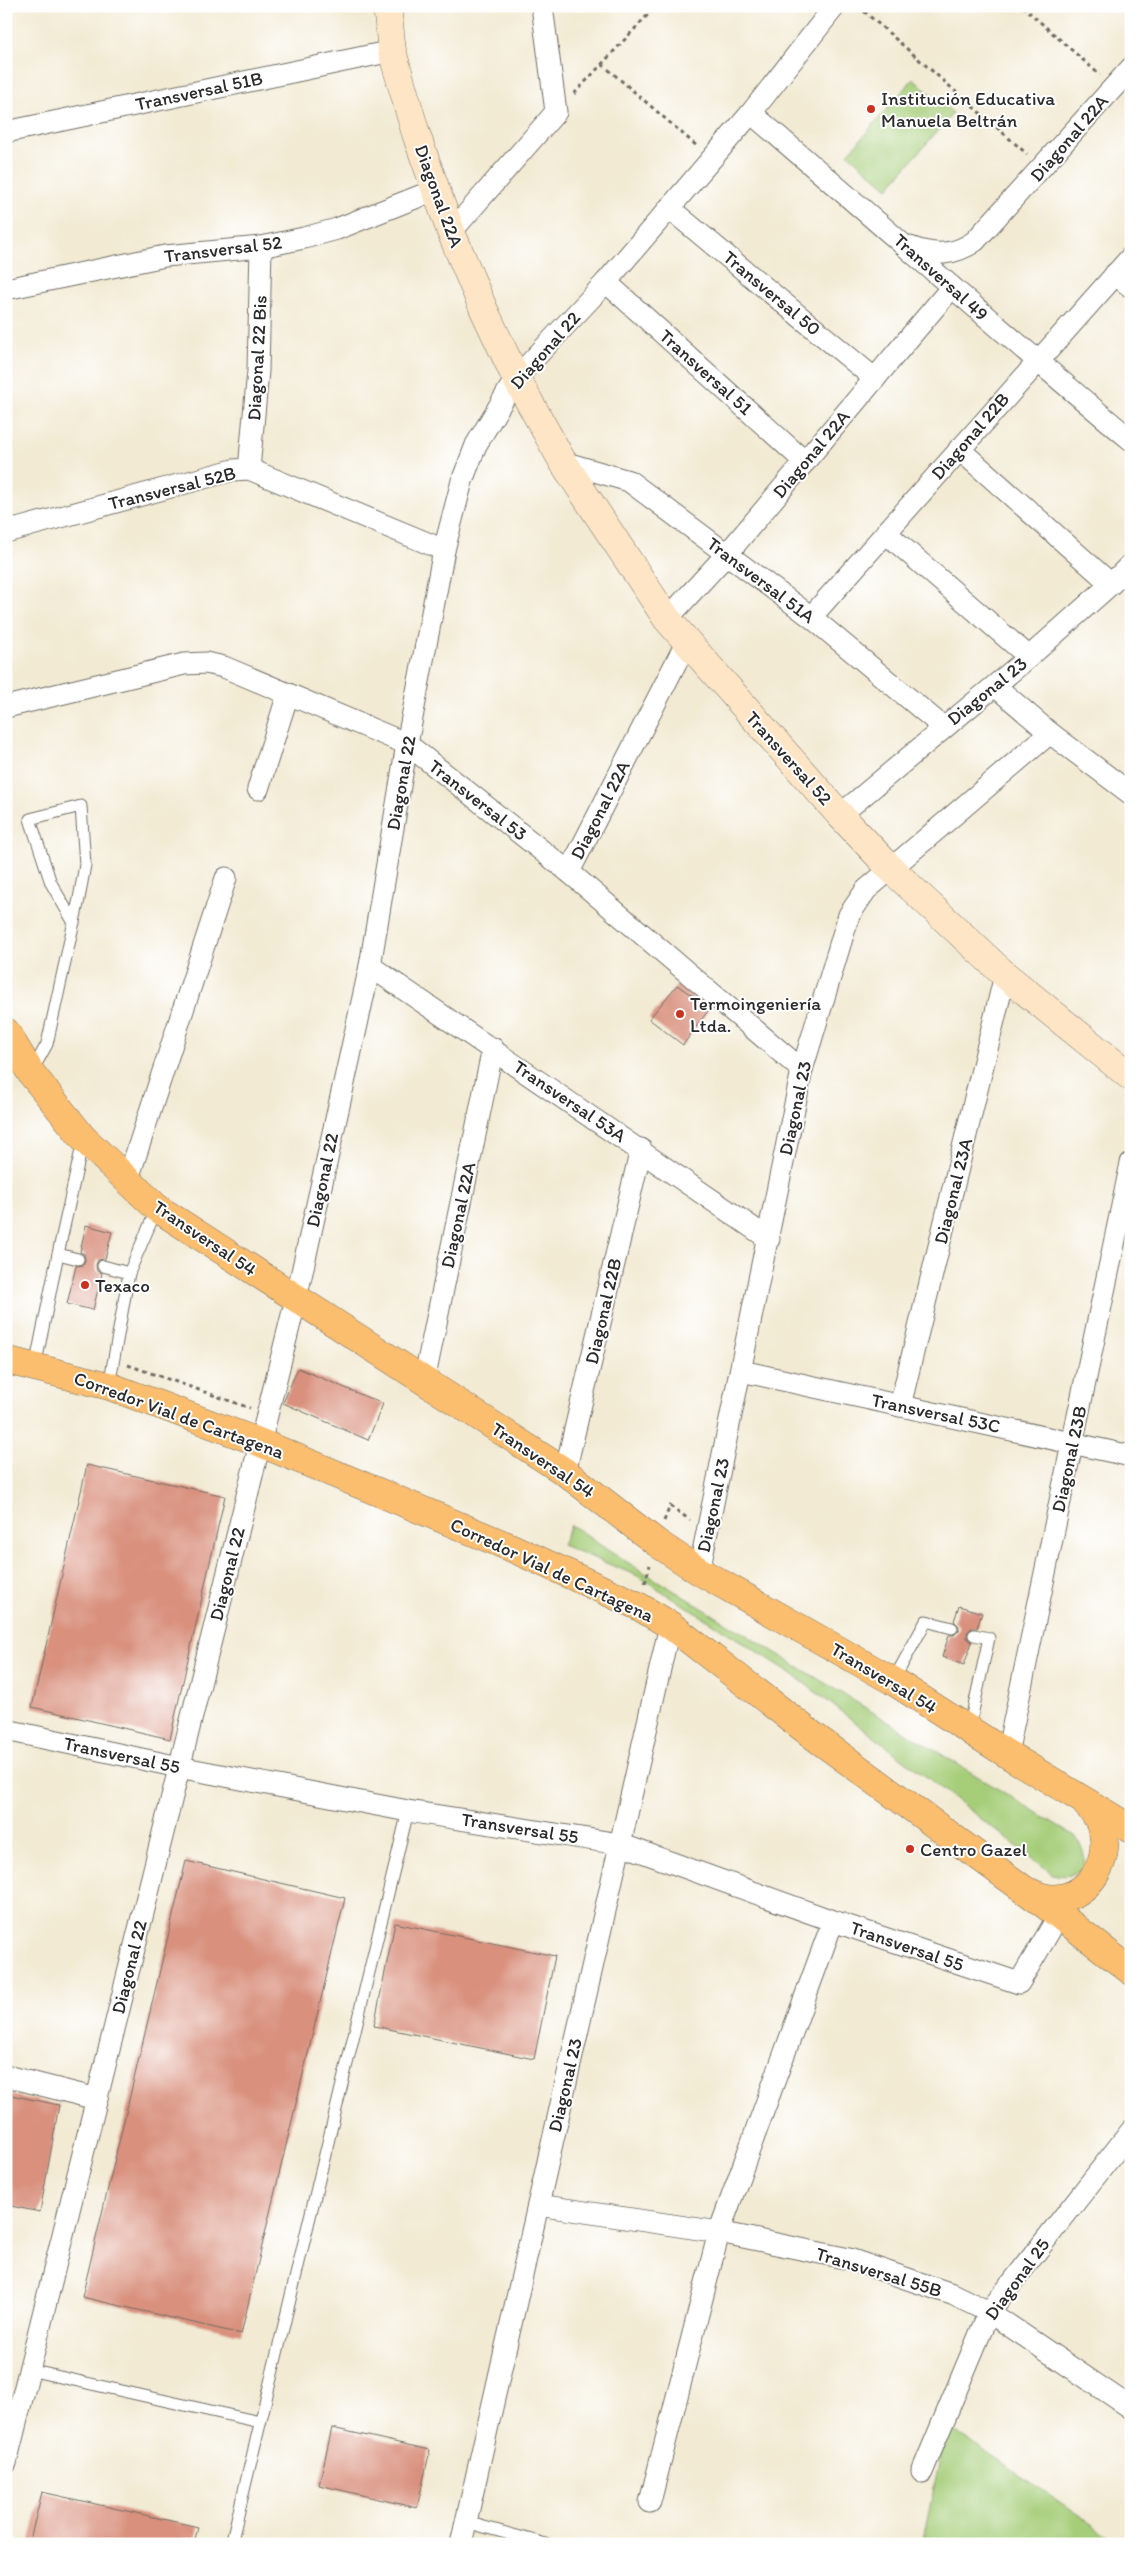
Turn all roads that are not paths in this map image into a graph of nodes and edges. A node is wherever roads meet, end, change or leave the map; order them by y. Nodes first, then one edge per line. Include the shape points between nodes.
1 (387, 6) edge
2 (542, 6) edge
3 (836, 6) edge
4 (392, 51) junction
5 (1131, 68) edge
6 (751, 113) junction
7 (6, 132) edge
8 (435, 190) junction
9 (669, 208) junction
10 (450, 232) junction
11 (905, 245) junction
12 (261, 247) junction
13 (1131, 257) edge
14 (1123, 280) edge
15 (606, 282) junction
16 (952, 287) junction
17 (6, 289) edge
18 (1036, 361) junction
19 (516, 378) junction
20 (875, 379) junction
21 (1131, 440) edge
22 (959, 449) junction
23 (563, 462) junction
24 (805, 462) junction
25 (249, 469) junction
26 (6, 532) edge
27 (886, 533) junction
28 (444, 550) junction
29 (727, 554) junction
30 (1131, 564) edge
31 (1111, 584) junction
32 (812, 617) junction
33 (667, 619) junction
34 (686, 643) junction
35 (1029, 657) junction
36 (995, 686) junction
37 (288, 694) junction
38 (6, 707) edge
39 (943, 727) junction
40 (1050, 733) junction
41 (407, 744) junction
42 (258, 789) dead end
43 (1131, 794) edge
44 (840, 815) junction
45 (892, 870) junction
46 (569, 872) junction
47 (226, 878) dead end
48 (74, 923) junction
49 (370, 966) junction
50 (1005, 975) junction
51 (6, 1032) edge
52 (493, 1048) junction
53 (802, 1070) junction
54 (31, 1073) junction
55 (1131, 1077) edge
56 (84, 1138) junction
57 (641, 1149) junction
58 (1131, 1163) edge
59 (127, 1182) junction
60 (157, 1208) junction
61 (769, 1239) junction
62 (58, 1254) junction
63 (78, 1259) dead end
64 (103, 1266) dead end
65 (129, 1273) junction
66 (296, 1299) junction
67 (6, 1360) edge
68 (35, 1367) junction
69 (742, 1371) junction
70 (424, 1381) junction
71 (109, 1386) junction
72 (900, 1406) junction
73 (261, 1443) junction
74 (1072, 1443) junction
75 (1131, 1456) edge
76 (565, 1472) junction
77 (699, 1571) junction
78 (670, 1626) junction
79 (952, 1628) dead end
80 (974, 1635) dead end
81 (893, 1681) junction
82 (6, 1730) edge
83 (969, 1730) junction
84 (1007, 1754) junction
85 (179, 1767) junction
86 (1082, 1799) junction
87 (408, 1811) junction
88 (1130, 1827) edge
89 (620, 1844) junction
90 (1020, 1886) junction
91 (1059, 1915) junction
92 (833, 1921) junction
93 (1131, 1972) edge
94 (6, 2076) edge
95 (97, 2099) junction
96 (1131, 2131) edge
97 (538, 2205) junction
98 (719, 2232) junction
99 (989, 2312) junction
100 (29, 2370) junction
101 (1131, 2408) edge
102 (260, 2422) junction
103 (6, 2462) edge
104 (922, 2472) dead end
105 (650, 2502) dead end
106 (466, 2522) junction
107 (231, 2544) edge
108 (461, 2544) edge
109 (546, 2544) edge

1 - 4 street, Diagonal 22A
2 - 10 street via 556,112
3 - 6 street, Diagonal 22
4 - 7 street, Transversal 51B
4 - 8 street, Diagonal 22A
5 - 11 street, Diagonal 22A via 984,233 964,249 937,254
6 - 9 street, Diagonal 22
6 - 11 street, Transversal 49
8 - 10 street, Diagonal 22A
8 - 12 street, Transversal 52 via 337,229
9 - 15 street, Diagonal 22
9 - 20 street, Transversal 50
10 - 19 street, Diagonal 22A
11 - 16 street, Transversal 49
12 - 17 street, Transversal 52 via 165,256
12 - 25 street, Diagonal 22 Bis via 258,371
13 - 14 street, Diagonal 22B
14 - 18 street, Diagonal 22B
15 - 19 street, Diagonal 22
15 - 24 street, Transversal 51
16 - 18 street, Transversal 49
16 - 20 street, Diagonal 22A
18 - 21 street, Transversal 49
18 - 22 street, Diagonal 22B
19 - 23 street, Transversal 52
19 - 28 street, Diagonal 22 via 476,445 462,481
20 - 24 street, Diagonal 22A
22 - 27 street, Diagonal 22B
22 - 31 street
23 - 29 street, Transversal 51A via 629,481
23 - 33 street, Transversal 52
24 - 29 street, Diagonal 22A
25 - 26 street, Transversal 52B via 233,470
25 - 28 street, Transversal 52B
27 - 32 street, Diagonal 22B
27 - 35 street
28 - 41 street, Diagonal 22
29 - 32 street, Transversal 51A
29 - 33 street, Diagonal 22A
30 - 31 street, Diagonal 23
31 - 35 street, Diagonal 23
32 - 39 street, Transversal 51A
33 - 34 street, Transversal 52
34 - 44 street, Transversal 52
34 - 46 street, Diagonal 22A
35 - 36 street, Diagonal 23
36 - 39 street, Diagonal 23
36 - 40 street
37 - 38 street, Transversal 53 via 224,666 184,664
37 - 41 street, Transversal 53
37 - 42 street
39 - 44 street, Diagonal 23
40 - 43 street
40 - 45 street, Diagonal 23
41 - 46 street, Transversal 53
41 - 49 street, Diagonal 22
44 - 45 street, Transversal 52
45 - 50 street, Transversal 52
45 - 53 street, Diagonal 23 via 866,890 850,914
46 - 53 street, Transversal 53
47 - 59 street
48 - 48 lane via 85,865 82,806 30,819 52,883
48 - 54 lane via 47,1044
49 - 52 street, Transversal 53A
49 - 66 street, Diagonal 22
50 - 55 street, Transversal 52
50 - 72 street, Diagonal 23A
51 - 54 main road, Transversal 54
52 - 57 street, Transversal 53A
52 - 70 street, Diagonal 22A
53 - 61 street, Diagonal 23
54 - 56 main road, Transversal 54
56 - 59 main road, Transversal 54
56 - 62 lane
57 - 61 street, Transversal 53A
57 - 76 street, Diagonal 22B
58 - 74 street, Diagonal 23B
59 - 60 main road, Transversal 54
60 - 65 lane
60 - 66 main road, Transversal 54
61 - 69 street, Diagonal 23
62 - 63 lane
62 - 68 lane
64 - 65 lane
65 - 71 lane
66 - 70 main road, Transversal 54
66 - 73 street, Diagonal 22
67 - 68 main road, Corredor Vial de Cartagena
68 - 71 main road, Corredor Vial de Cartagena
69 - 72 street, Transversal 53C
69 - 77 street, Diagonal 23
70 - 76 main road, Transversal 54
71 - 73 main road, Corredor Vial de Cartagena
72 - 74 street, Transversal 53C
73 - 78 main road, Corredor Vial de Cartagena via 512,1548 638,1606
73 - 85 street, Diagonal 22
74 - 75 street, Transversal 53C
74 - 84 street, Diagonal 23B
76 - 77 main road, Transversal 54 via 657,1544
77 - 81 main road, Transversal 54
78 - 89 street, Diagonal 23
78 - 90 main road, Corredor Vial de Cartagena via 815,1737
79 - 81 lane via 926,1621
80 - 83 lane via 989,1638
81 - 83 main road, Transversal 54
82 - 85 street, Transversal 55
83 - 84 main road, Transversal 54
84 - 86 main road, Transversal 54
85 - 87 street, Transversal 55
85 - 95 street, Diagonal 22
86 - 88 main road, Transversal 54
86 - 90 main road via 1095,1812 1103,1828 1103,1861 1095,1876 1076,1892 1051,1898 1038,1896
87 - 89 street, Transversal 55
87 - 102 lane
89 - 92 street, Transversal 55
89 - 97 street, Diagonal 23
90 - 91 main road, Corredor Vial de Cartagena
91 - 92 street, Transversal 55 via 1019,1983
91 - 93 main road, Corredor Vial de Cartagena
92 - 98 street
94 - 95 street
95 - 100 street, Diagonal 22
96 - 99 street, Diagonal 25
97 - 98 street, Transversal 55B
97 - 106 street, Diagonal 23
98 - 99 street, Transversal 55B via 849,2260 952,2294
98 - 105 street
99 - 101 street, Transversal 55B
99 - 104 street, Diagonal 25
100 - 102 lane
100 - 103 street, Diagonal 22
102 - 107 lane
106 - 108 street, Diagonal 23
106 - 109 lane

